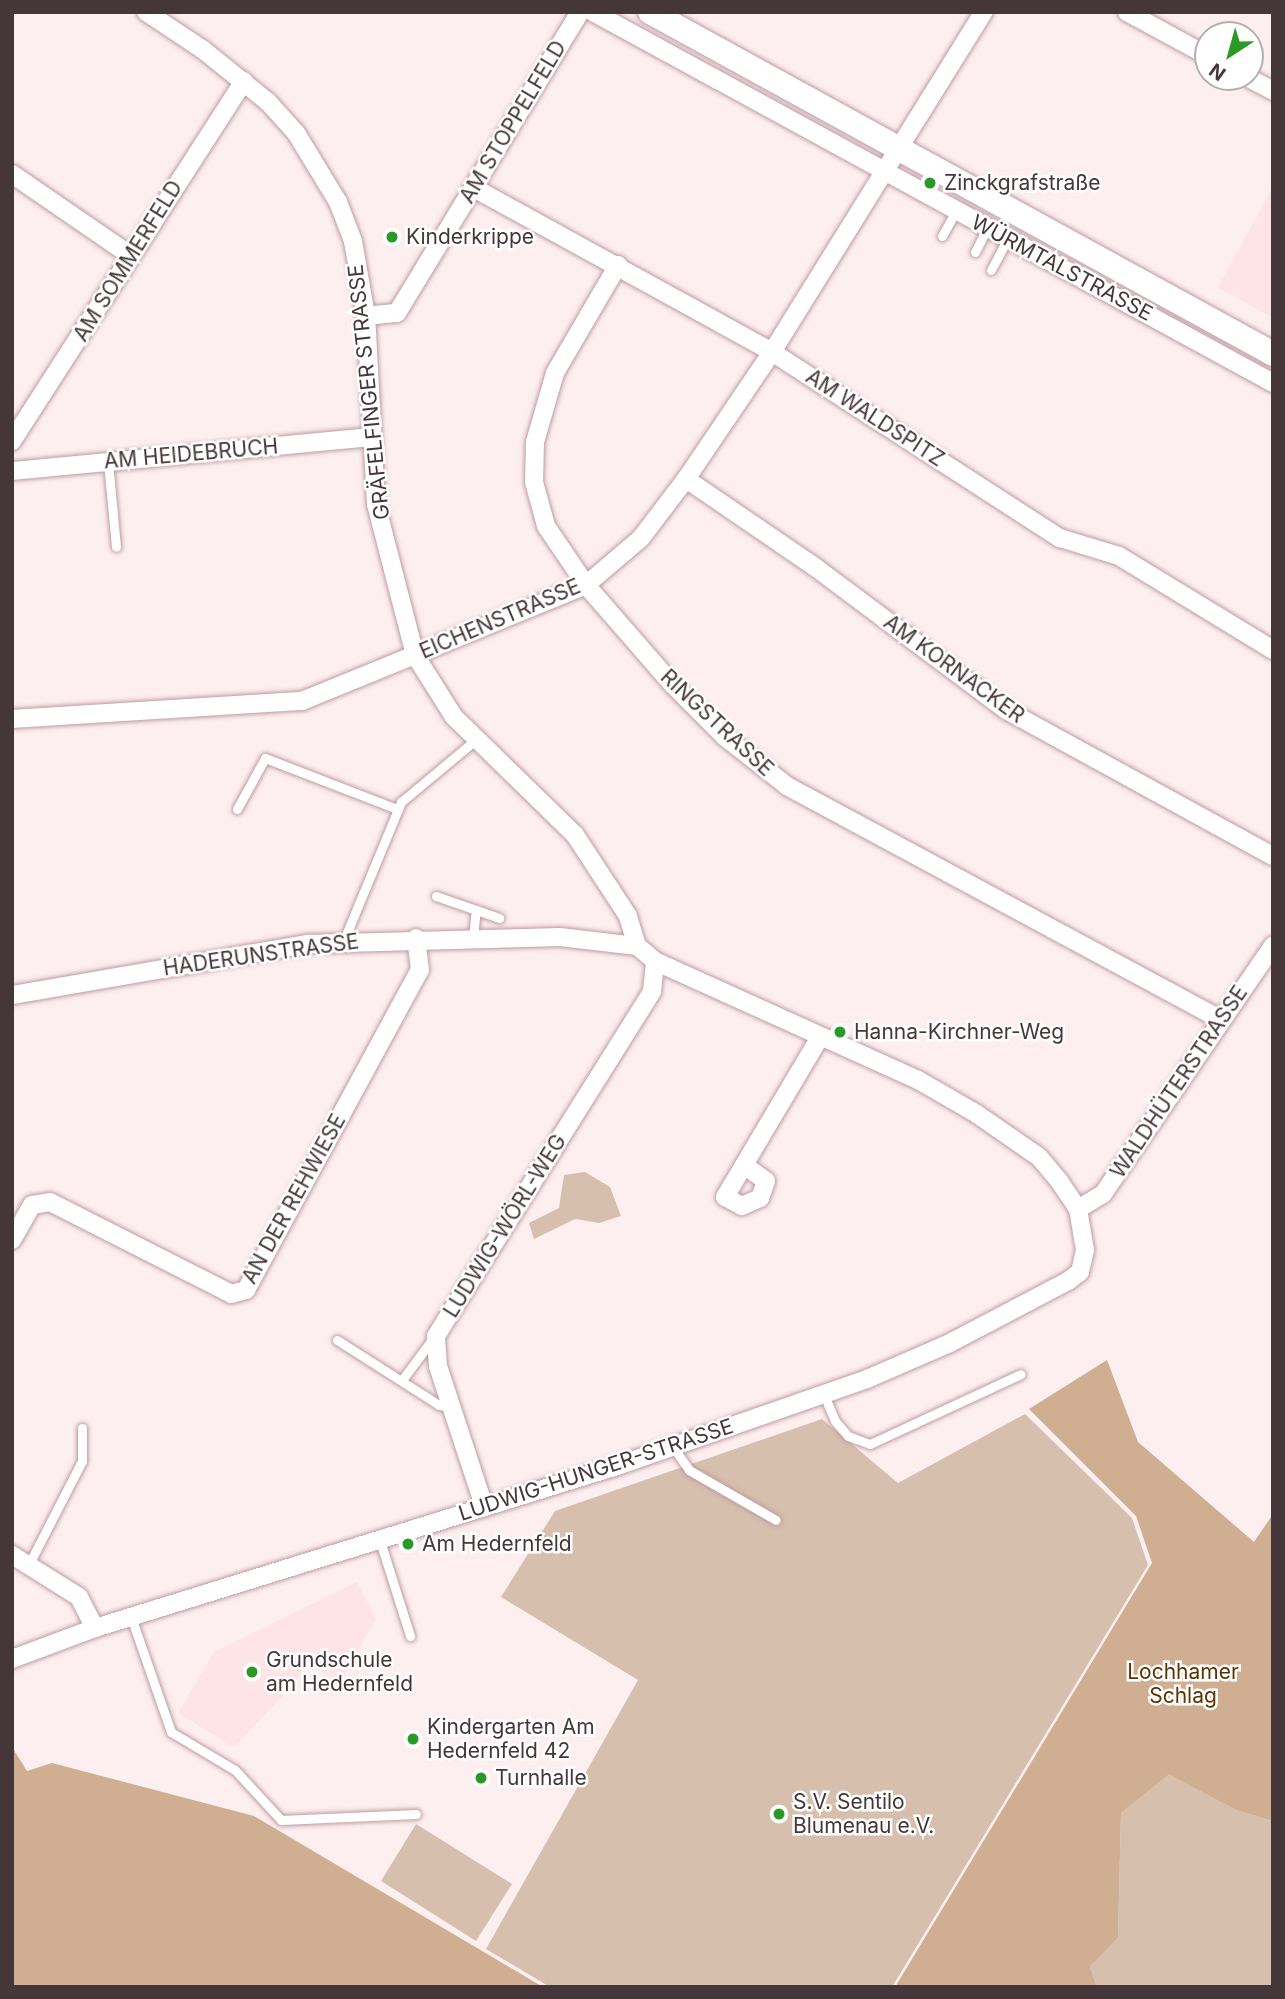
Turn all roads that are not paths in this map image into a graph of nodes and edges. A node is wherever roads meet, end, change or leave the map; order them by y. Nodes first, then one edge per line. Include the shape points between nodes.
1 (146, 12) edge
2 (580, 12) edge
3 (593, 12) edge
4 (650, 12) edge
5 (984, 12) edge
6 (1127, 12) edge
7 (1194, 48) edge
8 (244, 81) junction
9 (896, 149) junction
10 (882, 171) junction
11 (12, 174) edge
12 (474, 188) junction
13 (956, 211) junction
14 (987, 228) junction
15 (942, 236) dead end
16 (1007, 238) junction
17 (975, 252) dead end
18 (130, 255) junction
19 (618, 265) junction
20 (991, 270) dead end
21 (366, 316) junction
22 (772, 352) junction
23 (1273, 354) edge
24 (1273, 383) edge
25 (370, 437) junction
26 (12, 441) edge
27 (108, 462) junction
28 (12, 471) edge
29 (686, 479) junction
30 (116, 547) dead end
31 (586, 585) junction
32 (1273, 650) edge
33 (415, 655) junction
34 (12, 719) edge
35 (474, 741) junction
36 (237, 809) dead end
37 (397, 809) junction
38 (1273, 856) edge
39 (436, 896) dead end
40 (476, 910) junction
41 (499, 918) dead end
42 (473, 937) junction
43 (416, 938) junction
44 (343, 942) junction
45 (637, 946) junction
46 (1273, 946) edge
47 (655, 961) junction
48 (12, 995) edge
49 (1221, 1020) junction
50 (820, 1037) junction
51 (744, 1165) dead end
52 (1078, 1209) junction
53 (12, 1240) edge
54 (436, 1336) junction
55 (337, 1340) dead end
56 (1021, 1374) dead end
57 (402, 1381) junction
58 (824, 1395) junction
59 (452, 1407) junction
60 (82, 1428) dead end
61 (673, 1447) junction
62 (484, 1506) junction
63 (776, 1520) dead end
64 (379, 1538) junction
65 (12, 1555) edge
66 (29, 1564) junction
67 (131, 1617) junction
68 (95, 1628) junction
69 (410, 1636) dead end
70 (12, 1658) edge
71 (416, 1814) dead end

1 - 8 street, GRÄFELFINGER STRASSE
2 - 12 street, AM STOPPELFELD
3 - 10 street, WÜRMTALSTRASSE
4 - 9 main road, WÜRMTALSTRASSE
5 - 9 street
6 - 7 street
8 - 18 street, AM SOMMERFELD
8 - 21 street, GRÄFELFINGER STRASSE via 296,133 338,202 353,241
9 - 10 street, EICHENSTRASSE
9 - 23 main road, WÜRMTALSTRASSE
10 - 13 street, WÜRMTALSTRASSE
10 - 22 street, EICHENSTRASSE
11 - 18 street
12 - 19 street, AM WALDSPITZ
12 - 21 street, AM STOPPELFELD via 397,313
13 - 14 street, WÜRMTALSTRASSE
13 - 15 lane
14 - 16 street, WÜRMTALSTRASSE
14 - 17 lane
16 - 20 lane
16 - 24 street, WÜRMTALSTRASSE
18 - 26 street, AM SOMMERFELD
19 - 22 street, AM WALDSPITZ
19 - 31 street, RINGSTRASSE via 555,373 535,442 534,482 547,526
21 - 25 street, GRÄFELFINGER STRASSE
22 - 29 street, EICHENSTRASSE
22 - 32 street, AM WALDSPITZ via 1060,538 1119,556
25 - 27 street, AM HEIDEBRUCH
25 - 33 street, GRÄFELFINGER STRASSE via 376,504
27 - 28 street, AM HEIDEBRUCH
27 - 30 lane
29 - 31 street, EICHENSTRASSE via 641,538
29 - 38 street, AM KORNACKER via 815,567 1006,710
31 - 33 street, EICHENSTRASSE
31 - 49 street, RINGSTRASSE via 690,702 787,786
33 - 34 street, EICHENSTRASSE via 302,701
33 - 35 street, GRÄFELFINGER STRASSE
35 - 37 lane
35 - 45 street, GRÄFELFINGER STRASSE via 575,835 628,916
36 - 37 lane via 265,758
37 - 44 lane
39 - 40 lane
40 - 41 lane
40 - 42 lane
42 - 43 street, HADERUNSTRASSE
42 - 45 street, HADERUNSTRASSE via 561,937
43 - 44 street, HADERUNSTRASSE
43 - 53 street, AN DER REHWIESE via 420,970 246,1290 231,1294 50,1202 32,1205
44 - 48 street, HADERUNSTRASSE
45 - 47 street
46 - 49 street, WALDHÜTERSTRASSE
47 - 50 street
47 - 54 street, LUDWIG-WÖRL-WEG via 652,991
49 - 52 street, WALDHÜTERSTRASSE via 1103,1194
50 - 51 street
50 - 52 street via 918,1080 977,1114 1040,1157
52 - 58 street, LUDWIG-HUNGER-STRASSE via 1085,1237 1080,1272 948,1344
54 - 57 lane
54 - 59 street, LUDWIG-WÖRL-WEG via 438,1366
55 - 57 lane
56 - 58 lane via 870,1444 848,1436 835,1421
57 - 59 lane via 439,1405
58 - 61 street, LUDWIG-HUNGER-STRASSE
59 - 62 street, LUDWIG-WÖRL-WEG
60 - 66 lane via 82,1461
61 - 62 street, LUDWIG-HUNGER-STRASSE
61 - 63 lane via 689,1470
62 - 64 street, LUDWIG-HUNGER-STRASSE
64 - 67 street, LUDWIG-HUNGER-STRASSE
64 - 69 lane
65 - 66 street
66 - 68 street via 79,1597
67 - 68 street, LUDWIG-HUNGER-STRASSE
67 - 71 lane via 171,1732 235,1770 281,1820
68 - 70 street

